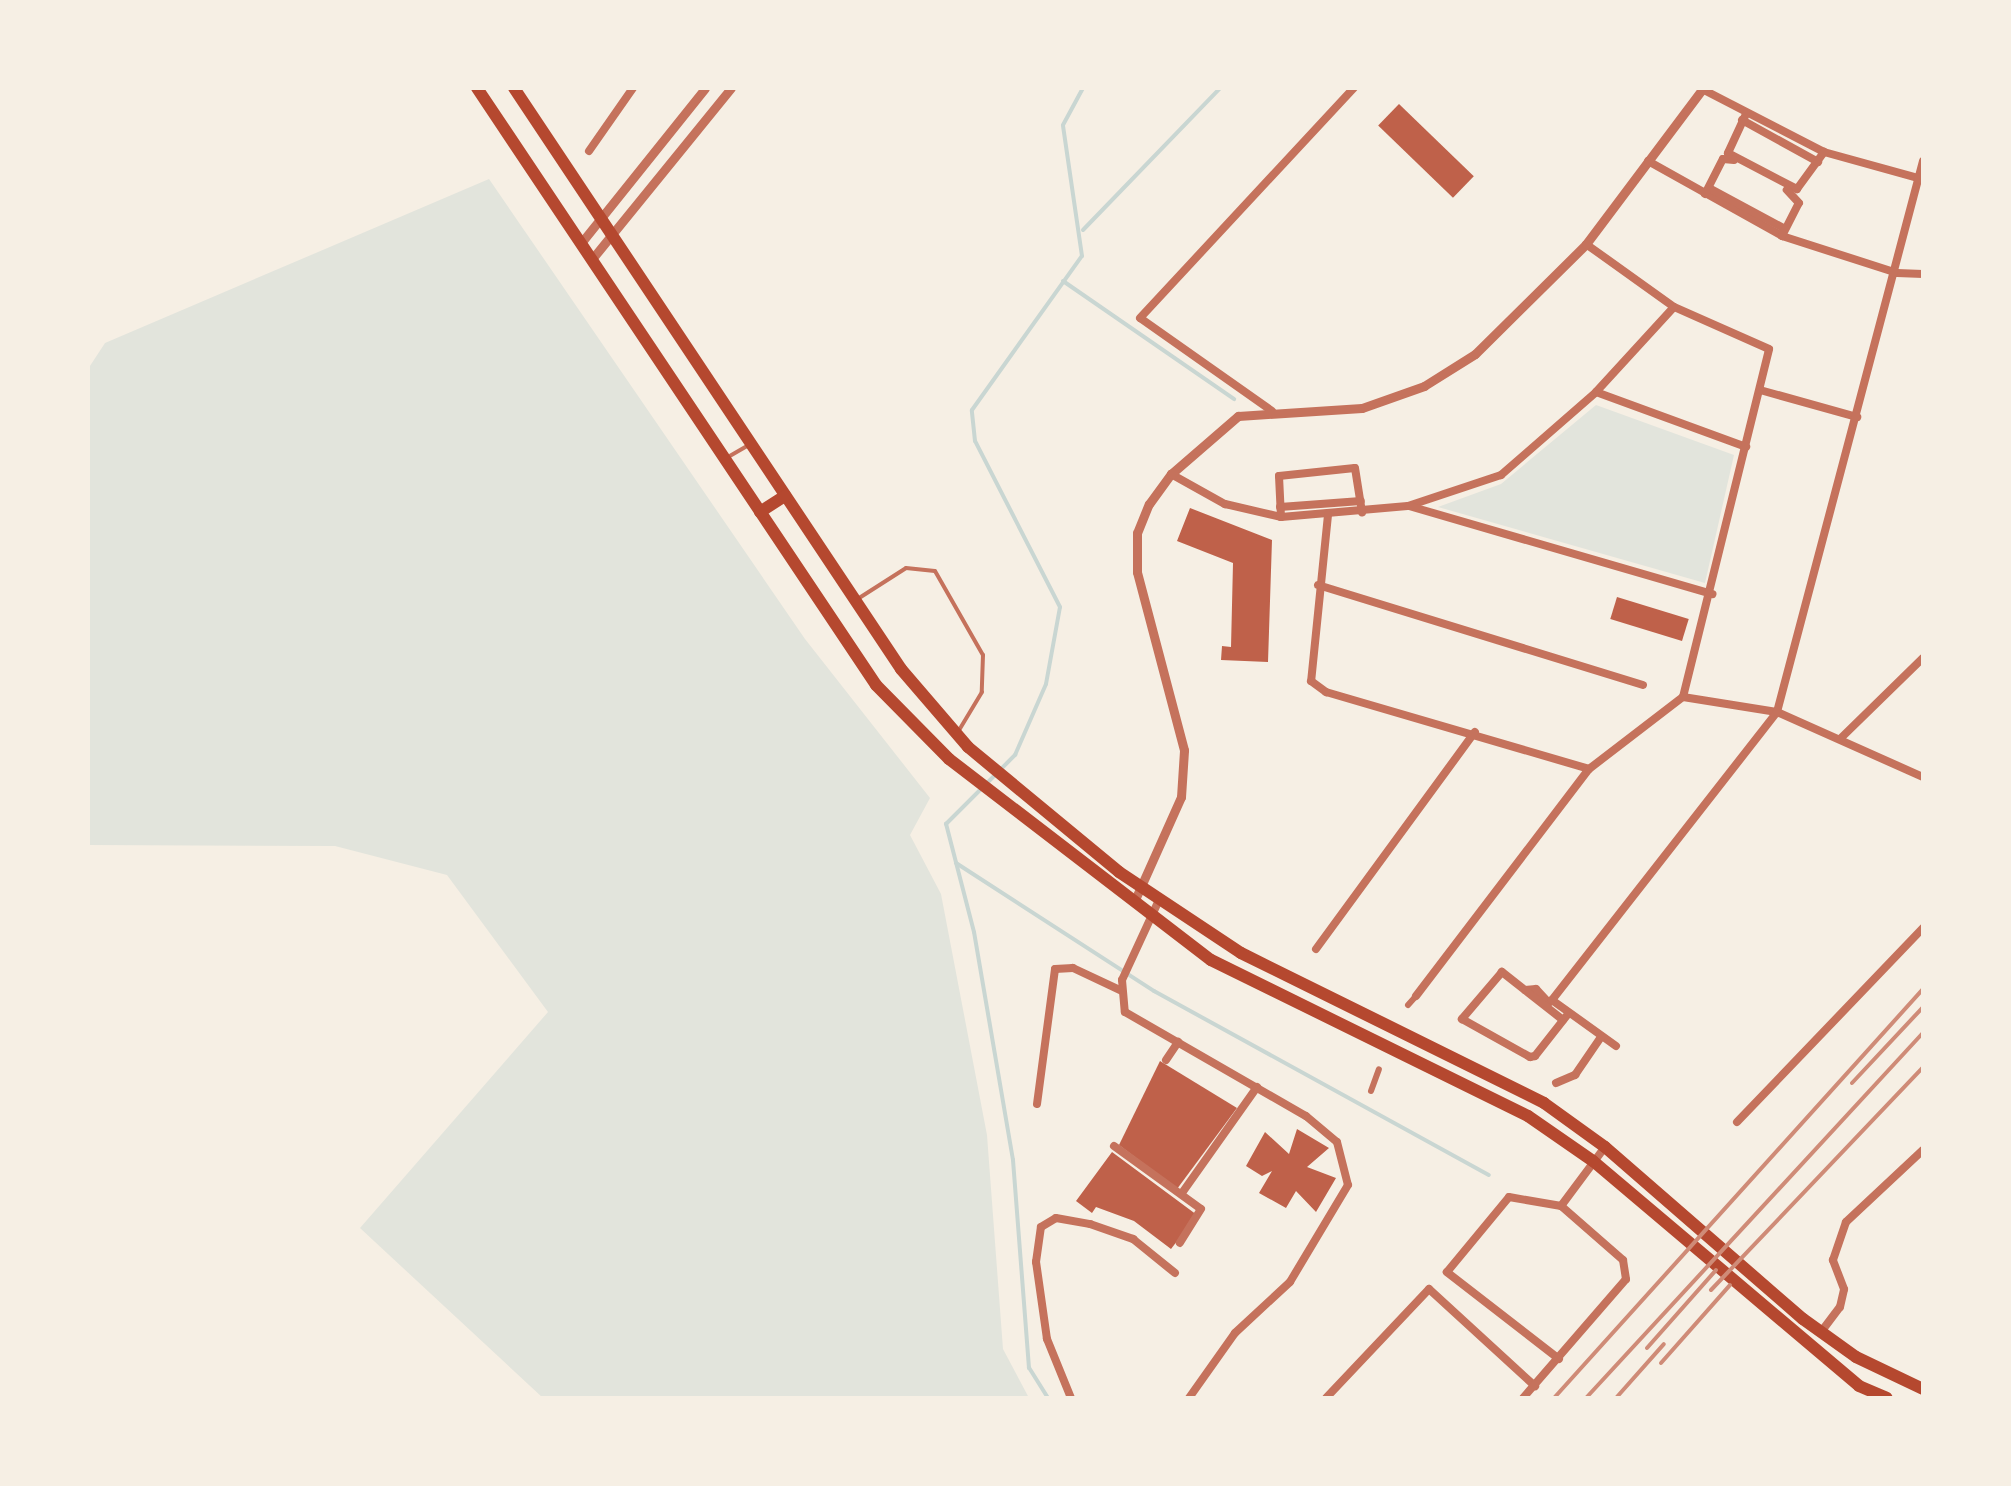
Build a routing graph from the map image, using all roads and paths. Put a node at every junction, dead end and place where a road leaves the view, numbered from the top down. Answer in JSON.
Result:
{"nodes":[{"id":1,"x":477,"y":88,"type":"edge"},
{"id":2,"x":514,"y":88,"type":"edge"},
{"id":3,"x":633,"y":88,"type":"edge"},
{"id":4,"x":705,"y":88,"type":"edge"},
{"id":5,"x":731,"y":88,"type":"edge"},
{"id":6,"x":1354,"y":88,"type":"edge"},
{"id":7,"x":1702,"y":88,"type":"edge"},
{"id":8,"x":1744,"y":117,"type":"junction"},
{"id":9,"x":589,"y":151,"type":"dead end"},
{"id":10,"x":1824,"y":152,"type":"junction"},
{"id":11,"x":1648,"y":161,"type":"junction"},
{"id":12,"x":1923,"y":161,"type":"edge"},
{"id":13,"x":1818,"y":162,"type":"junction"},
{"id":14,"x":1918,"y":178,"type":"junction"},
{"id":15,"x":1707,"y":191,"type":"junction"},
{"id":16,"x":602,"y":220,"type":"junction"},
{"id":17,"x":1784,"y":232,"type":"junction"},
{"id":18,"x":612,"y":235,"type":"junction"},
{"id":19,"x":581,"y":243,"type":"junction"},
{"id":20,"x":1586,"y":244,"type":"junction"},
{"id":21,"x":592,"y":259,"type":"junction"},
{"id":22,"x":1897,"y":273,"type":"junction"},
{"id":23,"x":1923,"y":274,"type":"edge"},
{"id":24,"x":1674,"y":307,"type":"junction"},
{"id":25,"x":1760,"y":390,"type":"junction"},
{"id":26,"x":1596,"y":392,"type":"junction"},
{"id":27,"x":1272,"y":411,"type":"junction"},
{"id":28,"x":1857,"y":417,"type":"junction"},
{"id":29,"x":751,"y":444,"type":"junction"},
{"id":30,"x":1746,"y":447,"type":"junction"},
{"id":31,"x":725,"y":458,"type":"junction"},
{"id":32,"x":1171,"y":474,"type":"junction"},
{"id":33,"x":785,"y":496,"type":"junction"},
{"id":34,"x":1361,"y":501,"type":"junction"},
{"id":35,"x":1408,"y":506,"type":"junction"},
{"id":36,"x":760,"y":512,"type":"junction"},
{"id":37,"x":1281,"y":512,"type":"junction"},
{"id":38,"x":1362,"y":512,"type":"junction"},
{"id":39,"x":1328,"y":515,"type":"junction"},
{"id":40,"x":1318,"y":585,"type":"junction"},
{"id":41,"x":1712,"y":594,"type":"junction"},
{"id":42,"x":854,"y":601,"type":"junction"},
{"id":43,"x":1923,"y":658,"type":"edge"},
{"id":44,"x":1643,"y":685,"type":"dead end"},
{"id":45,"x":1683,"y":697,"type":"junction"},
{"id":46,"x":1777,"y":712,"type":"junction"},
{"id":47,"x":1475,"y":732,"type":"junction"},
{"id":48,"x":956,"y":734,"type":"junction"},
{"id":49,"x":1840,"y":739,"type":"junction"},
{"id":50,"x":1589,"y":769,"type":"junction"},
{"id":51,"x":1923,"y":777,"type":"edge"},
{"id":52,"x":1141,"y":888,"type":"junction"},
{"id":53,"x":1159,"y":900,"type":"junction"},
{"id":54,"x":1134,"y":902,"type":"junction"},
{"id":55,"x":1152,"y":916,"type":"junction"},
{"id":56,"x":1923,"y":928,"type":"edge"},
{"id":57,"x":1316,"y":949,"type":"dead end"},
{"id":58,"x":1120,"y":990,"type":"junction"},
{"id":59,"x":1416,"y":996,"type":"joint"},
{"id":60,"x":1549,"y":1003,"type":"junction"},
{"id":61,"x":1408,"y":1005,"type":"dead end"},
{"id":62,"x":1566,"y":1017,"type":"junction"},
{"id":63,"x":1601,"y":1037,"type":"junction"},
{"id":64,"x":1178,"y":1042,"type":"junction"},
{"id":65,"x":1616,"y":1046,"type":"dead end"},
{"id":66,"x":1166,"y":1060,"type":"dead end"},
{"id":67,"x":1465,"y":1063,"type":"junction"},
{"id":68,"x":1379,"y":1069,"type":"dead end"},
{"id":69,"x":1457,"y":1079,"type":"junction"},
{"id":70,"x":1556,"y":1083,"type":"dead end"},
{"id":71,"x":1257,"y":1087,"type":"junction"},
{"id":72,"x":1371,"y":1091,"type":"dead end"},
{"id":73,"x":1037,"y":1104,"type":"dead end"},
{"id":74,"x":1737,"y":1122,"type":"dead end"},
{"id":75,"x":1114,"y":1146,"type":"dead end"},
{"id":76,"x":1605,"y":1147,"type":"junction"},
{"id":77,"x":1923,"y":1150,"type":"edge"},
{"id":78,"x":1593,"y":1161,"type":"junction"},
{"id":79,"x":1182,"y":1193,"type":"junction"},
{"id":80,"x":1561,"y":1206,"type":"junction"},
{"id":81,"x":1180,"y":1243,"type":"dead end"},
{"id":82,"x":1175,"y":1273,"type":"dead end"},
{"id":83,"x":1789,"y":1308,"type":"junction"},
{"id":84,"x":1778,"y":1321,"type":"junction"},
{"id":85,"x":1821,"y":1332,"type":"junction"},
{"id":86,"x":1559,"y":1359,"type":"junction"},
{"id":87,"x":1535,"y":1386,"type":"junction"},
{"id":88,"x":1923,"y":1389,"type":"edge"},
{"id":89,"x":1071,"y":1398,"type":"edge"},
{"id":90,"x":1189,"y":1398,"type":"edge"},
{"id":91,"x":1326,"y":1398,"type":"edge"},
{"id":92,"x":1523,"y":1398,"type":"edge"},
{"id":93,"x":1887,"y":1398,"type":"edge"}],
"edges":[{"from":1,"to":19,"type":"main road"},
{"from":2,"to":16,"type":"main road"},
{"from":3,"to":9,"type":"street"},
{"from":4,"to":16,"type":"street"},
{"from":5,"to":18,"type":"street"},
{"from":6,"to":27,"type":"street"},
{"from":7,"to":8,"type":"street"},
{"from":7,"to":11,"type":"street"},
{"from":8,"to":10,"type":"street"},
{"from":8,"to":13,"type":"street"},
{"from":8,"to":13,"type":"street"},
{"from":10,"to":13,"type":"street"},
{"from":10,"to":14,"type":"street"},
{"from":11,"to":15,"type":"street"},
{"from":11,"to":20,"type":"street"},
{"from":12,"to":14,"type":"street"},
{"from":14,"to":22,"type":"street"},
{"from":15,"to":17,"type":"street"},
{"from":15,"to":17,"type":"street"},
{"from":16,"to":18,"type":"main road"},
{"from":16,"to":19,"type":"street"},
{"from":17,"to":22,"type":"street"},
{"from":18,"to":21,"type":"street"},
{"from":18,"to":29,"type":"main road"},
{"from":19,"to":21,"type":"main road"},
{"from":20,"to":24,"type":"street"},
{"from":20,"to":27,"type":"street"},
{"from":21,"to":31,"type":"main road"},
{"from":22,"to":23,"type":"street"},
{"from":22,"to":28,"type":"street"},
{"from":24,"to":25,"type":"street"},
{"from":24,"to":26,"type":"street"},
{"from":25,"to":28,"type":"street"},
{"from":25,"to":30,"type":"street"},
{"from":26,"to":30,"type":"street"},
{"from":26,"to":35,"type":"street"},
{"from":27,"to":32,"type":"street"},
{"from":28,"to":46,"type":"street"},
{"from":29,"to":31,"type":"lane"},
{"from":29,"to":33,"type":"main road"},
{"from":30,"to":41,"type":"street"},
{"from":31,"to":36,"type":"main road"},
{"from":32,"to":37,"type":"street"},
{"from":32,"to":52,"type":"street"},
{"from":33,"to":36,"type":"main road"},
{"from":33,"to":42,"type":"main road"},
{"from":34,"to":37,"type":"street"},
{"from":34,"to":37,"type":"street"},
{"from":34,"to":38,"type":"street"},
{"from":35,"to":38,"type":"street"},
{"from":35,"to":41,"type":"street"},
{"from":36,"to":54,"type":"main road"},
{"from":37,"to":39,"type":"street"},
{"from":38,"to":39,"type":"street"},
{"from":39,"to":40,"type":"street"},
{"from":40,"to":44,"type":"street"},
{"from":40,"to":47,"type":"street"},
{"from":41,"to":45,"type":"street"},
{"from":42,"to":48,"type":"main road"},
{"from":42,"to":48,"type":"lane"},
{"from":43,"to":49,"type":"street"},
{"from":45,"to":46,"type":"street"},
{"from":45,"to":50,"type":"street"},
{"from":46,"to":49,"type":"street"},
{"from":46,"to":60,"type":"street"},
{"from":47,"to":50,"type":"street"},
{"from":47,"to":57,"type":"street"},
{"from":48,"to":52,"type":"main road"},
{"from":49,"to":51,"type":"street"},
{"from":50,"to":59,"type":"street"},
{"from":52,"to":53,"type":"main road"},
{"from":52,"to":54,"type":"street"},
{"from":53,"to":55,"type":"street"},
{"from":53,"to":67,"type":"main road"},
{"from":54,"to":55,"type":"main road"},
{"from":55,"to":58,"type":"street"},
{"from":55,"to":69,"type":"main road"},
{"from":56,"to":74,"type":"street"},
{"from":58,"to":64,"type":"street"},
{"from":58,"to":73,"type":"street"},
{"from":59,"to":61,"type":"street"},
{"from":60,"to":62,"type":"street"},
{"from":60,"to":62,"type":"street"},
{"from":62,"to":63,"type":"street"},
{"from":63,"to":65,"type":"street"},
{"from":63,"to":70,"type":"street"},
{"from":64,"to":66,"type":"street"},
{"from":64,"to":71,"type":"street"},
{"from":67,"to":69,"type":"main road"},
{"from":67,"to":76,"type":"main road"},
{"from":68,"to":72,"type":"street"},
{"from":69,"to":78,"type":"main road"},
{"from":71,"to":79,"type":"street"},
{"from":71,"to":90,"type":"street"},
{"from":75,"to":79,"type":"street"},
{"from":76,"to":78,"type":"street"},
{"from":76,"to":83,"type":"main road"},
{"from":77,"to":85,"type":"street"},
{"from":78,"to":80,"type":"street"},
{"from":78,"to":84,"type":"main road"},
{"from":79,"to":81,"type":"street"},
{"from":80,"to":86,"type":"street"},
{"from":80,"to":86,"type":"street"},
{"from":82,"to":89,"type":"street"},
{"from":83,"to":84,"type":"main road"},
{"from":83,"to":85,"type":"main road"},
{"from":84,"to":93,"type":"main road"},
{"from":85,"to":88,"type":"main road"},
{"from":86,"to":87,"type":"street"},
{"from":87,"to":91,"type":"street"},
{"from":87,"to":92,"type":"street"}]}
